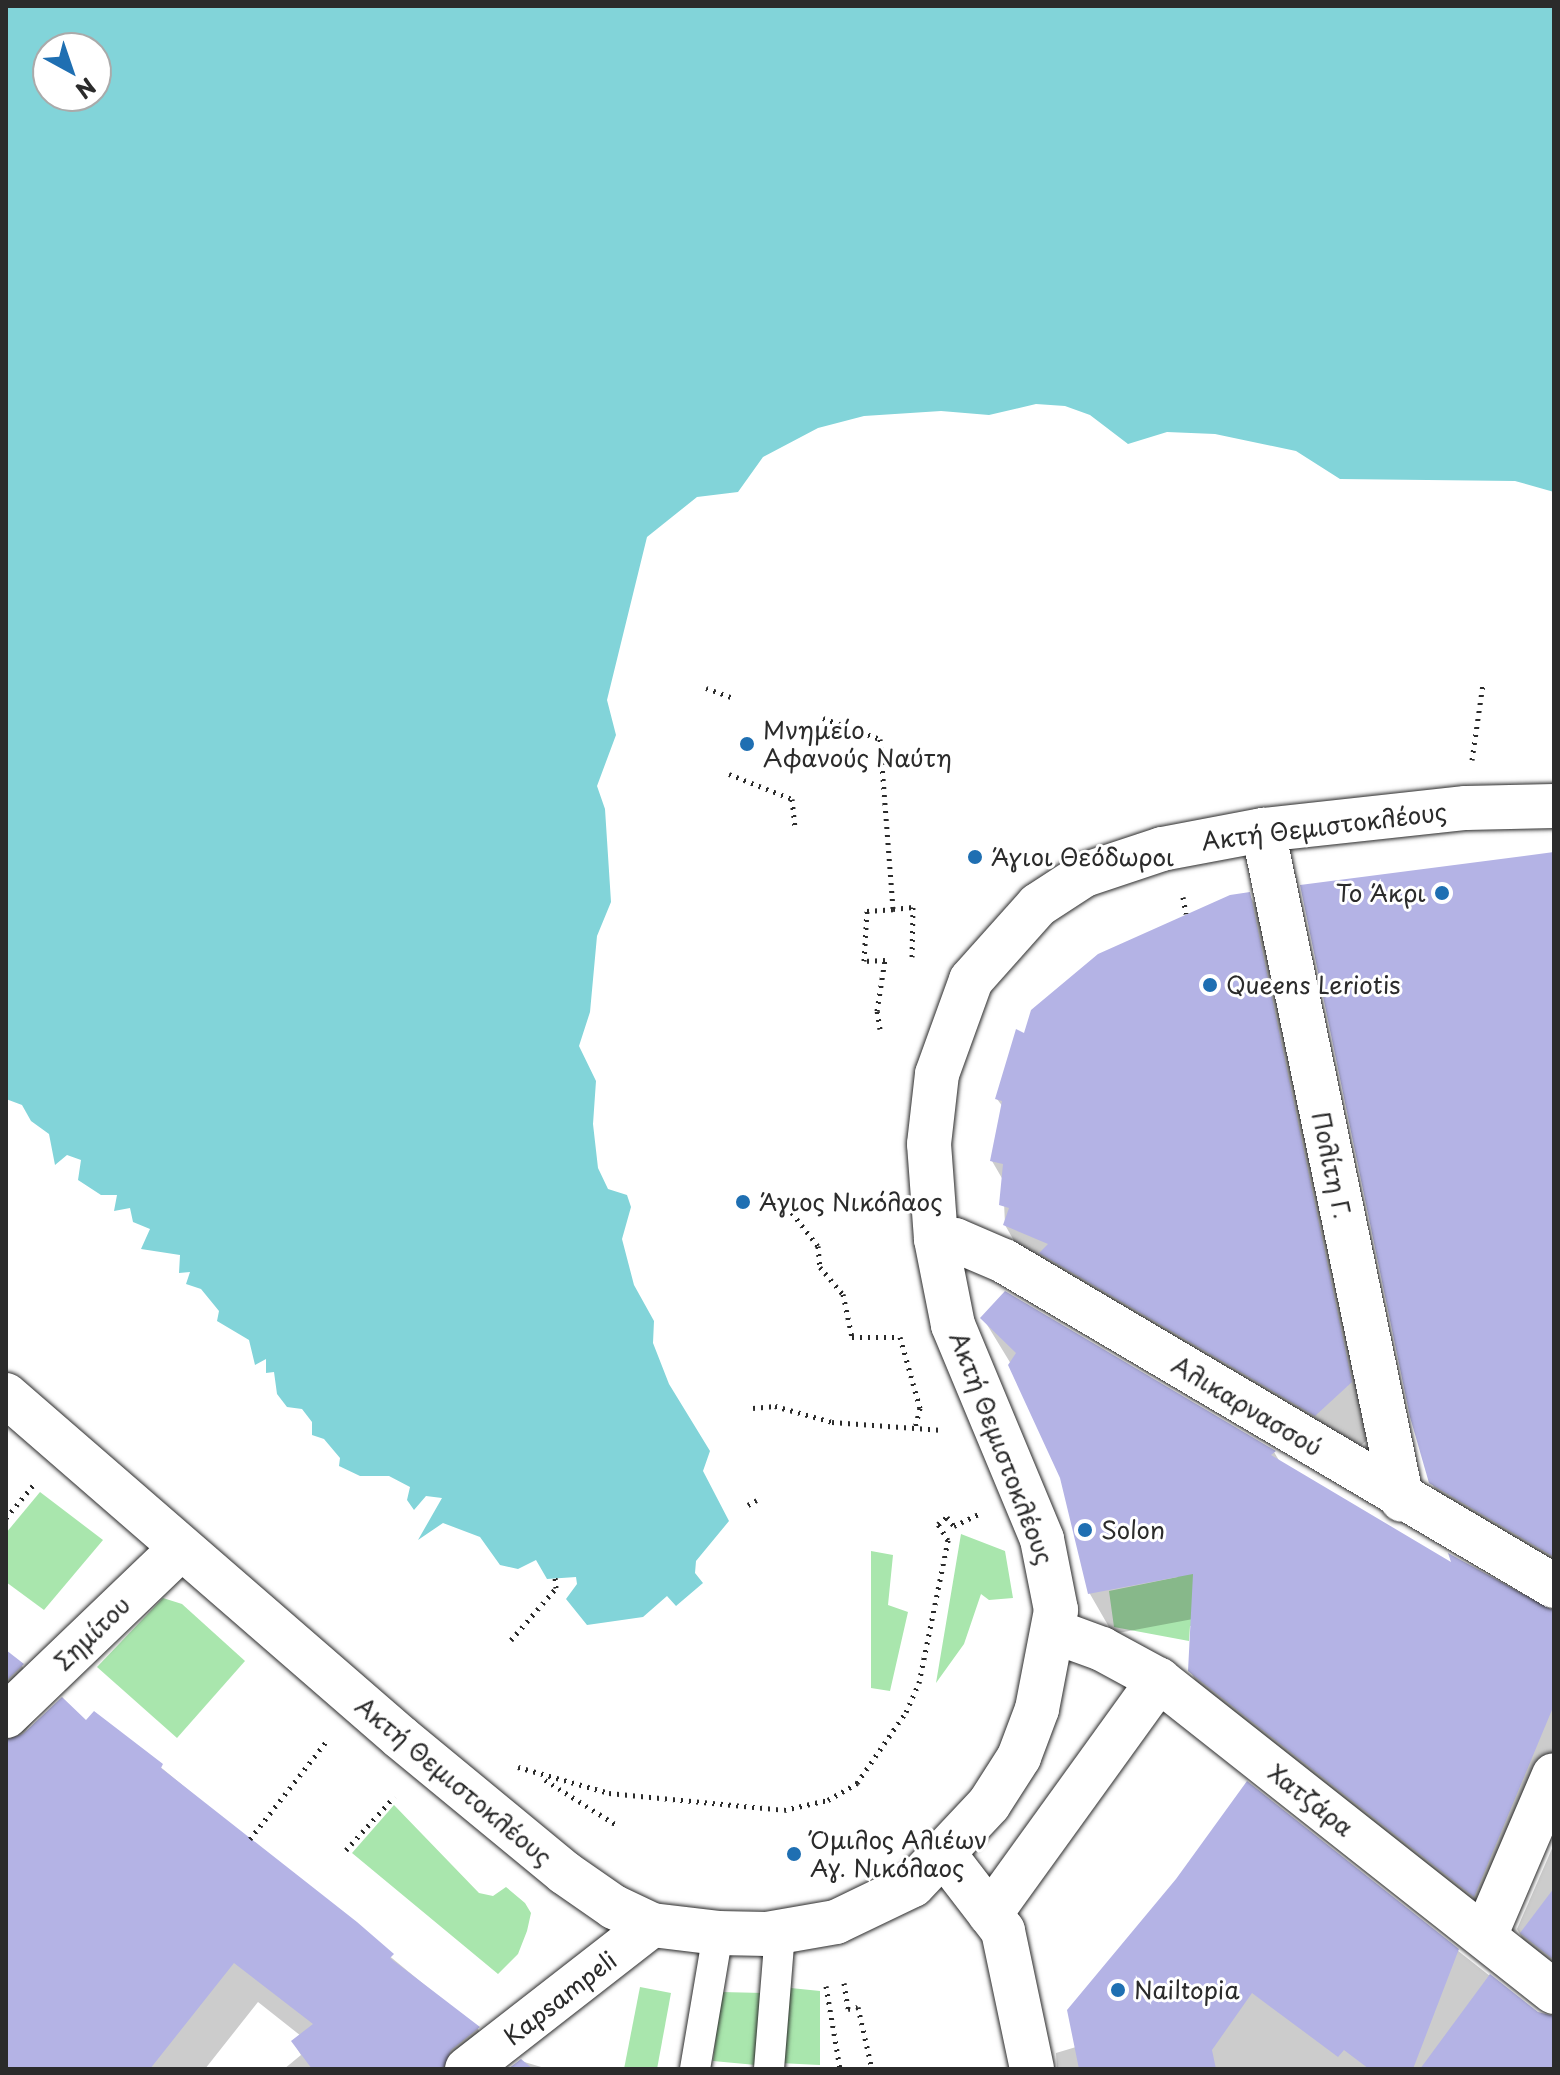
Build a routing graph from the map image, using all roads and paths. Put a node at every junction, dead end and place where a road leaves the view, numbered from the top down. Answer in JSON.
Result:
{"nodes":[{"id":1,"x":1483,"y":684,"type":"dead end"},
{"id":2,"x":706,"y":688,"type":"dead end"},
{"id":3,"x":731,"y":697,"type":"dead end"},
{"id":4,"x":823,"y":718,"type":"dead end"},
{"id":5,"x":729,"y":774,"type":"dead end"},
{"id":6,"x":1554,"y":806,"type":"edge"},
{"id":7,"x":1466,"y":808,"type":"junction"},
{"id":8,"x":795,"y":828,"type":"dead end"},
{"id":9,"x":1263,"y":830,"type":"junction"},
{"id":10,"x":1182,"y":898,"type":"dead end"},
{"id":11,"x":893,"y":909,"type":"junction"},
{"id":12,"x":1186,"y":914,"type":"dead end"},
{"id":13,"x":912,"y":957,"type":"dead end"},
{"id":14,"x":880,"y":1029,"type":"dead end"},
{"id":15,"x":782,"y":1200,"type":"dead end"},
{"id":16,"x":936,"y":1239,"type":"junction"},
{"id":17,"x":6,"y":1395,"type":"edge"},
{"id":18,"x":753,"y":1408,"type":"dead end"},
{"id":19,"x":915,"y":1428,"type":"junction"},
{"id":20,"x":955,"y":1431,"type":"dead end"},
{"id":21,"x":31,"y":1488,"type":"dead end"},
{"id":22,"x":757,"y":1500,"type":"dead end"},
{"id":23,"x":1402,"y":1500,"type":"junction"},
{"id":24,"x":748,"y":1505,"type":"dead end"},
{"id":25,"x":986,"y":1510,"type":"dead end"},
{"id":26,"x":6,"y":1518,"type":"edge"},
{"id":27,"x":179,"y":1550,"type":"junction"},
{"id":28,"x":555,"y":1577,"type":"dead end"},
{"id":29,"x":1554,"y":1586,"type":"edge"},
{"id":30,"x":1053,"y":1631,"type":"junction"},
{"id":31,"x":511,"y":1640,"type":"dead end"},
{"id":32,"x":1159,"y":1680,"type":"junction"},
{"id":33,"x":6,"y":1716,"type":"edge"},
{"id":34,"x":326,"y":1741,"type":"dead end"},
{"id":35,"x":513,"y":1764,"type":"dead end"},
{"id":36,"x":538,"y":1775,"type":"junction"},
{"id":37,"x":1554,"y":1775,"type":"edge"},
{"id":38,"x":390,"y":1802,"type":"dead end"},
{"id":39,"x":586,"y":1805,"type":"junction"},
{"id":40,"x":581,"y":1812,"type":"dead end"},
{"id":41,"x":615,"y":1824,"type":"dead end"},
{"id":42,"x":250,"y":1839,"type":"dead end"},
{"id":43,"x":346,"y":1850,"type":"dead end"},
{"id":44,"x":944,"y":1854,"type":"junction"},
{"id":45,"x":990,"y":1914,"type":"junction"},
{"id":46,"x":652,"y":1925,"type":"junction"},
{"id":47,"x":780,"y":1932,"type":"junction"},
{"id":48,"x":718,"y":1933,"type":"junction"},
{"id":49,"x":1485,"y":1936,"type":"junction"},
{"id":50,"x":844,"y":1983,"type":"dead end"},
{"id":51,"x":826,"y":1986,"type":"dead end"},
{"id":52,"x":1554,"y":1992,"type":"edge"},
{"id":53,"x":467,"y":2069,"type":"edge"},
{"id":54,"x":695,"y":2069,"type":"edge"},
{"id":55,"x":769,"y":2069,"type":"edge"},
{"id":56,"x":840,"y":2069,"type":"edge"},
{"id":57,"x":872,"y":2069,"type":"edge"},
{"id":58,"x":1032,"y":2069,"type":"edge"}],
"edges":[{"from":1,"to":7,"type":"path"},
{"from":2,"to":3,"type":"path"},
{"from":4,"to":11,"type":"path"},
{"from":5,"to":8,"type":"path"},
{"from":6,"to":7,"type":"street","name":"Ακτή Θεμιστοκλέους"},
{"from":7,"to":9,"type":"street","name":"Ακτή Θεμιστοκλέους"},
{"from":9,"to":16,"type":"street","name":"Ακτή Θεμιστοκλέους"},
{"from":9,"to":23,"type":"street","name":"Πολίτη Γ."},
{"from":10,"to":12,"type":"path"},
{"from":11,"to":13,"type":"path"},
{"from":11,"to":14,"type":"path"},
{"from":15,"to":19,"type":"path"},
{"from":16,"to":23,"type":"street","name":"Αλικαρνασσού"},
{"from":16,"to":30,"type":"street","name":"Ακτή Θεμιστοκλέους"},
{"from":17,"to":27,"type":"street","name":"Ακτή Θεμιστοκλέους"},
{"from":18,"to":19,"type":"path"},
{"from":19,"to":20,"type":"path"},
{"from":21,"to":26,"type":"path"},
{"from":22,"to":24,"type":"path"},
{"from":23,"to":29,"type":"street","name":"Αλικαρνασσού"},
{"from":25,"to":36,"type":"path"},
{"from":27,"to":33,"type":"street","name":"Σημίτου"},
{"from":27,"to":46,"type":"street","name":"Ακτή Θεμιστοκλέους"},
{"from":28,"to":31,"type":"path"},
{"from":30,"to":32,"type":"street","name":"Χατζάρα"},
{"from":30,"to":44,"type":"street","name":"Ακτή Θεμιστοκλέους"},
{"from":32,"to":45,"type":"street"},
{"from":32,"to":49,"type":"street","name":"Χατζάρα"},
{"from":34,"to":42,"type":"path"},
{"from":35,"to":36,"type":"path"},
{"from":36,"to":39,"type":"path"},
{"from":37,"to":49,"type":"street"},
{"from":38,"to":43,"type":"path"},
{"from":39,"to":40,"type":"path"},
{"from":39,"to":41,"type":"path"},
{"from":44,"to":45,"type":"street"},
{"from":44,"to":47,"type":"street","name":"Ακτή Θεμιστοκλέους"},
{"from":45,"to":58,"type":"street"},
{"from":46,"to":48,"type":"street","name":"Ακτή Θεμιστοκλέους"},
{"from":46,"to":53,"type":"street","name":"Kapsampeli"},
{"from":47,"to":48,"type":"street","name":"Ακτή Θεμιστοκλέους"},
{"from":47,"to":55,"type":"lane"},
{"from":48,"to":54,"type":"lane"},
{"from":49,"to":52,"type":"street","name":"Χατζάρα"},
{"from":50,"to":57,"type":"path"},
{"from":51,"to":56,"type":"path"}]}
